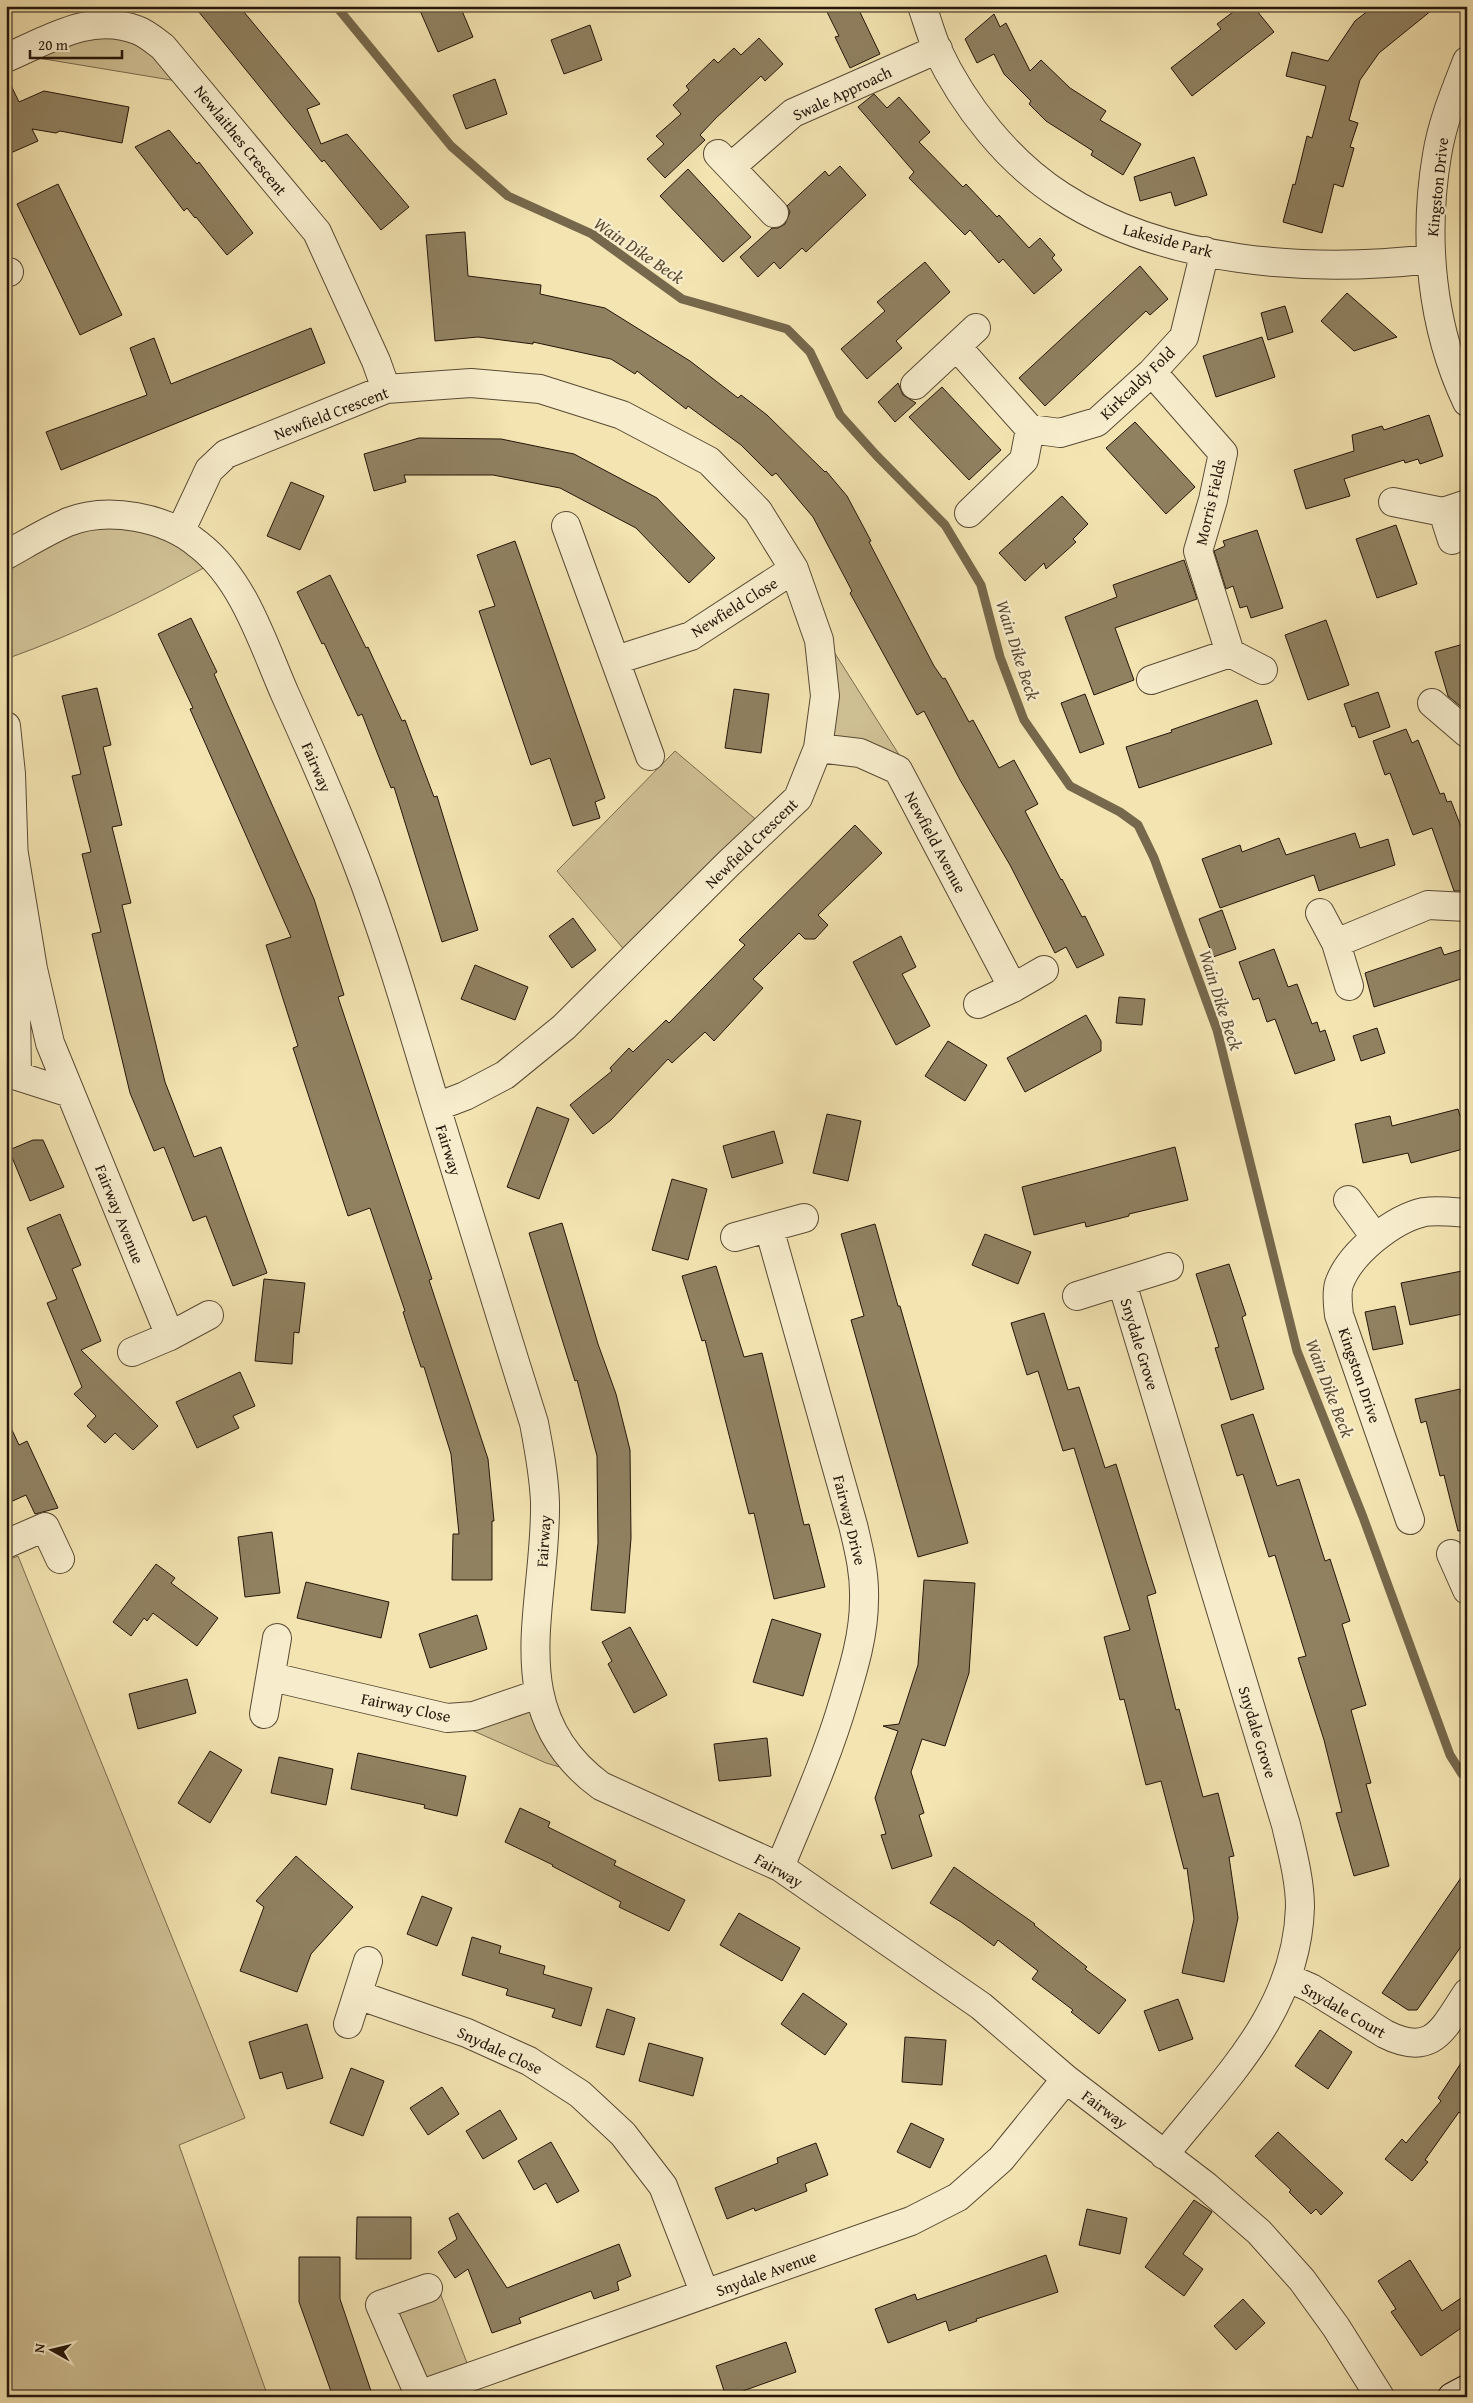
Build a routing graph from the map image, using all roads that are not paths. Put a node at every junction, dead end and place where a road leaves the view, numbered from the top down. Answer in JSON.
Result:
{"nodes":[{"id":1,"x":922,"y":6,"type":"edge"},
{"id":2,"x":938,"y":49,"type":"junction"},
{"id":3,"x":6,"y":58,"type":"edge"},
{"id":4,"x":1467,"y":61,"type":"edge"},
{"id":5,"x":774,"y":213,"type":"dead end"},
{"id":6,"x":1205,"y":251,"type":"junction"},
{"id":7,"x":1431,"y":259,"type":"junction"},
{"id":8,"x":976,"y":328,"type":"dead end"},
{"id":9,"x":957,"y":347,"type":"junction"},
{"id":10,"x":1152,"y":372,"type":"junction"},
{"id":11,"x":915,"y":385,"type":"dead end"},
{"id":12,"x":386,"y":389,"type":"junction"},
{"id":13,"x":1467,"y":402,"type":"edge"},
{"id":14,"x":1030,"y":430,"type":"junction"},
{"id":15,"x":1393,"y":502,"type":"dead end"},
{"id":16,"x":1455,"y":508,"type":"edge"},
{"id":17,"x":969,"y":514,"type":"dead end"},
{"id":18,"x":566,"y":526,"type":"dead end"},
{"id":19,"x":180,"y":532,"type":"junction"},
{"id":20,"x":1452,"y":540,"type":"dead end"},
{"id":21,"x":6,"y":555,"type":"edge"},
{"id":22,"x":794,"y":569,"type":"junction"},
{"id":23,"x":1230,"y":653,"type":"junction"},
{"id":24,"x":616,"y":660,"type":"junction"},
{"id":25,"x":1263,"y":670,"type":"dead end"},
{"id":26,"x":1151,"y":680,"type":"dead end"},
{"id":27,"x":1432,"y":703,"type":"dead end"},
{"id":28,"x":6,"y":726,"type":"edge"},
{"id":29,"x":1467,"y":734,"type":"edge"},
{"id":30,"x":818,"y":748,"type":"junction"},
{"id":31,"x":650,"y":756,"type":"dead end"},
{"id":32,"x":14,"y":848,"type":"junction"},
{"id":33,"x":1467,"y":907,"type":"edge"},
{"id":34,"x":1320,"y":912,"type":"dead end"},
{"id":35,"x":1336,"y":944,"type":"junction"},
{"id":36,"x":1044,"y":970,"type":"dead end"},
{"id":37,"x":1349,"y":986,"type":"dead end"},
{"id":38,"x":1013,"y":988,"type":"junction"},
{"id":39,"x":978,"y":1004,"type":"dead end"},
{"id":40,"x":70,"y":1093,"type":"junction"},
{"id":41,"x":436,"y":1107,"type":"junction"},
{"id":42,"x":1348,"y":1200,"type":"dead end"},
{"id":43,"x":1467,"y":1213,"type":"edge"},
{"id":44,"x":804,"y":1218,"type":"dead end"},
{"id":45,"x":769,"y":1228,"type":"junction"},
{"id":46,"x":735,"y":1237,"type":"dead end"},
{"id":47,"x":1375,"y":1237,"type":"junction"},
{"id":48,"x":1169,"y":1268,"type":"dead end"},
{"id":49,"x":1122,"y":1283,"type":"junction"},
{"id":50,"x":1077,"y":1296,"type":"dead end"},
{"id":51,"x":209,"y":1315,"type":"dead end"},
{"id":52,"x":170,"y":1336,"type":"junction"},
{"id":53,"x":132,"y":1352,"type":"dead end"},
{"id":54,"x":1410,"y":1520,"type":"dead end"},
{"id":55,"x":6,"y":1544,"type":"edge"},
{"id":56,"x":1451,"y":1554,"type":"dead end"},
{"id":57,"x":60,"y":1559,"type":"dead end"},
{"id":58,"x":1467,"y":1590,"type":"edge"},
{"id":59,"x":277,"y":1638,"type":"dead end"},
{"id":60,"x":272,"y":1677,"type":"junction"},
{"id":61,"x":538,"y":1694,"type":"junction"},
{"id":62,"x":264,"y":1714,"type":"dead end"},
{"id":63,"x":780,"y":1867,"type":"junction"},
{"id":64,"x":368,"y":1961,"type":"dead end"},
{"id":65,"x":1288,"y":1978,"type":"junction"},
{"id":66,"x":1467,"y":1993,"type":"edge"},
{"id":67,"x":358,"y":1995,"type":"junction"},
{"id":68,"x":348,"y":2024,"type":"dead end"},
{"id":69,"x":1066,"y":2079,"type":"junction"},
{"id":70,"x":1164,"y":2155,"type":"junction"},
{"id":71,"x":428,"y":2288,"type":"dead end"},
{"id":72,"x":705,"y":2294,"type":"junction"},
{"id":73,"x":1467,"y":2389,"type":"edge"},
{"id":74,"x":420,"y":2396,"type":"edge"},
{"id":75,"x":1380,"y":2397,"type":"edge"},
{"id":76,"x":1452,"y":2397,"type":"edge"}],
"edges":[{"from":1,"to":2,"type":"street","name":"Lakeside Park"},
{"from":2,"to":5,"type":"street","name":"Swale Approach"},
{"from":2,"to":6,"type":"street","name":"Lakeside Park"},
{"from":3,"to":12,"type":"street","name":"Newlaithes Crescent"},
{"from":4,"to":7,"type":"street","name":"Kingston Drive"},
{"from":6,"to":7,"type":"street","name":"Lakeside Park"},
{"from":6,"to":10,"type":"street","name":"Kirkcaldy Fold"},
{"from":7,"to":13,"type":"street","name":"Kingston Drive"},
{"from":8,"to":9,"type":"street"},
{"from":9,"to":11,"type":"street"},
{"from":9,"to":14,"type":"street"},
{"from":10,"to":14,"type":"street","name":"Kirkcaldy Fold"},
{"from":10,"to":23,"type":"street","name":"Morris Fields"},
{"from":12,"to":19,"type":"street","name":"Newfield Crescent"},
{"from":12,"to":22,"type":"street","name":"Newfield Crescent"},
{"from":14,"to":17,"type":"street"},
{"from":15,"to":16,"type":"street"},
{"from":16,"to":20,"type":"street"},
{"from":18,"to":24,"type":"street"},
{"from":19,"to":21,"type":"street","name":"Fairway"},
{"from":19,"to":41,"type":"street","name":"Fairway"},
{"from":22,"to":24,"type":"street","name":"Newfield Close"},
{"from":22,"to":30,"type":"street","name":"Newfield Crescent"},
{"from":23,"to":25,"type":"street"},
{"from":23,"to":26,"type":"street"},
{"from":24,"to":31,"type":"street"},
{"from":27,"to":29,"type":"street"},
{"from":28,"to":32,"type":"street","name":"Fairway Avenue"},
{"from":30,"to":38,"type":"street","name":"Newfield Avenue"},
{"from":30,"to":41,"type":"street","name":"Newfield Crescent"},
{"from":32,"to":40,"type":"street","name":"Fairway Avenue"},
{"from":32,"to":40,"type":"street","name":"Fairway Avenue"},
{"from":33,"to":35,"type":"street"},
{"from":34,"to":35,"type":"street"},
{"from":35,"to":37,"type":"street"},
{"from":36,"to":38,"type":"street"},
{"from":38,"to":39,"type":"street"},
{"from":40,"to":52,"type":"street","name":"Fairway Avenue"},
{"from":41,"to":61,"type":"street","name":"Fairway"},
{"from":42,"to":47,"type":"street"},
{"from":43,"to":47,"type":"street","name":"Kingston Drive"},
{"from":44,"to":45,"type":"street"},
{"from":45,"to":46,"type":"street"},
{"from":45,"to":63,"type":"street","name":"Fairway Drive"},
{"from":47,"to":54,"type":"street","name":"Kingston Drive"},
{"from":48,"to":49,"type":"street","name":"Snydale Grove"},
{"from":49,"to":50,"type":"street","name":"Snydale Grove"},
{"from":49,"to":65,"type":"street","name":"Snydale Grove"},
{"from":51,"to":52,"type":"street"},
{"from":52,"to":53,"type":"street"},
{"from":55,"to":57,"type":"street"},
{"from":56,"to":58,"type":"street"},
{"from":59,"to":60,"type":"street"},
{"from":60,"to":61,"type":"street","name":"Fairway Close"},
{"from":60,"to":62,"type":"street"},
{"from":61,"to":63,"type":"street","name":"Fairway"},
{"from":63,"to":69,"type":"street","name":"Fairway"},
{"from":64,"to":67,"type":"street"},
{"from":65,"to":66,"type":"street","name":"Snydale Court"},
{"from":65,"to":70,"type":"street","name":"Snydale Grove"},
{"from":67,"to":68,"type":"street"},
{"from":67,"to":72,"type":"street","name":"Snydale Close"},
{"from":69,"to":70,"type":"street","name":"Fairway"},
{"from":69,"to":72,"type":"street","name":"Snydale Avenue"},
{"from":70,"to":75,"type":"street","name":"Fairway"},
{"from":71,"to":74,"type":"street","name":"Snydale Avenue"},
{"from":72,"to":74,"type":"street","name":"Snydale Avenue"},
{"from":73,"to":76,"type":"street"}]}
